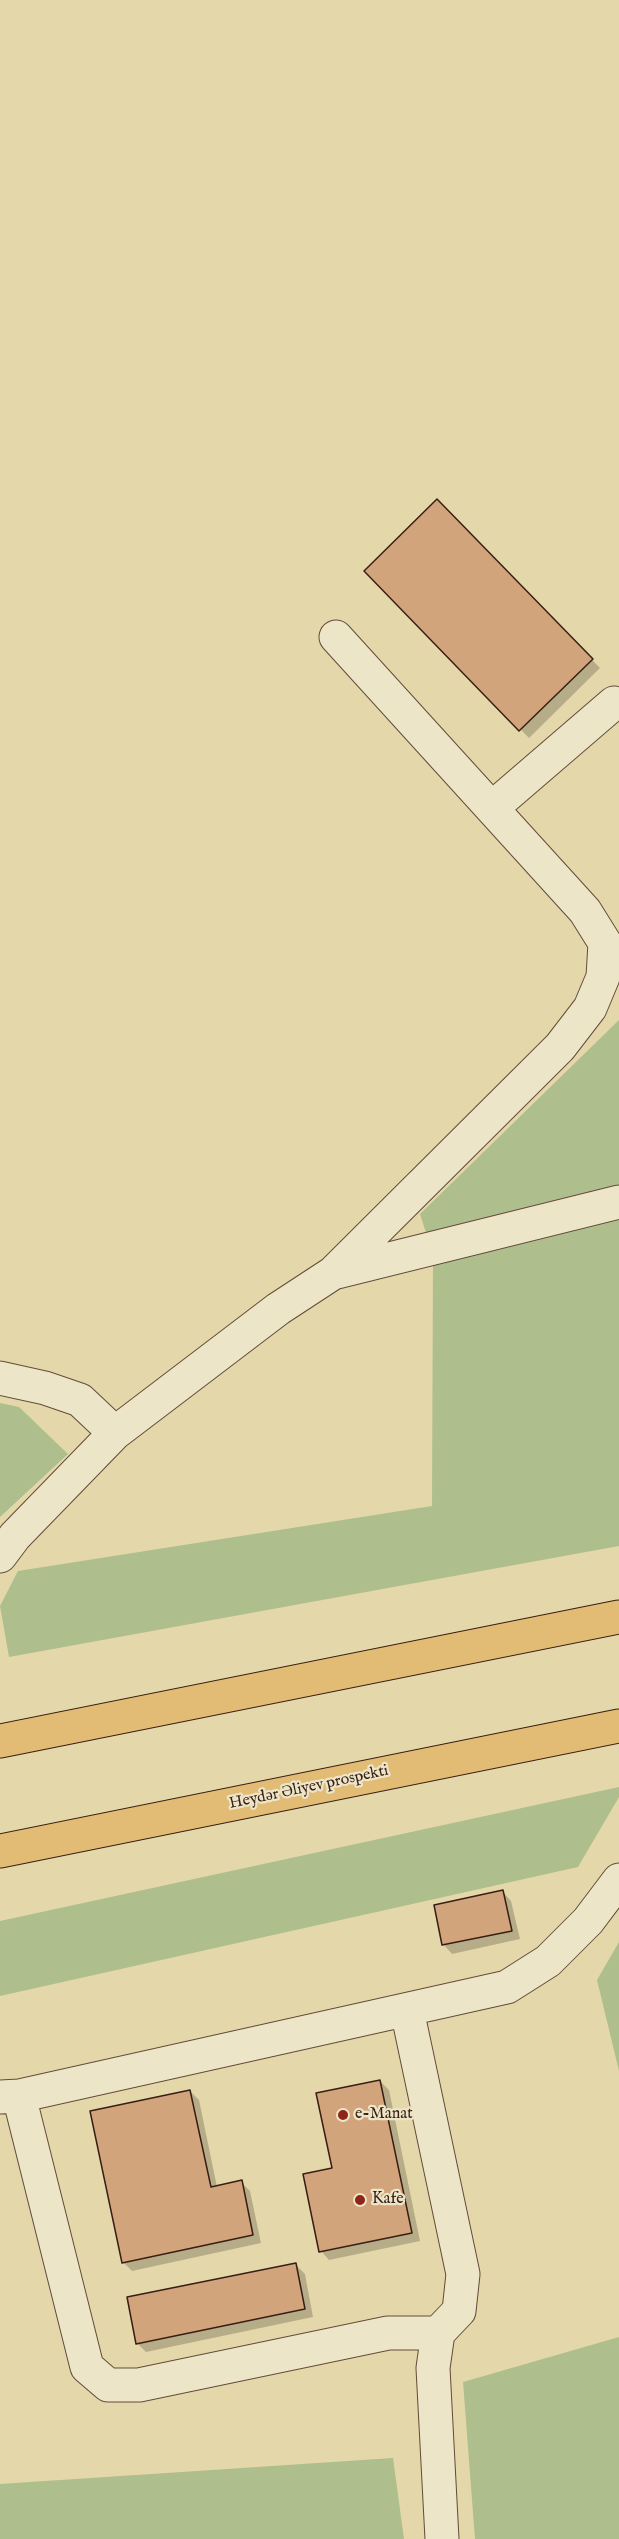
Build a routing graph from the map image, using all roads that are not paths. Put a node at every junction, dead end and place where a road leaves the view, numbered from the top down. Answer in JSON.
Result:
{"nodes":[{"id":1,"x":336,"y":637,"type":"dead end"},
{"id":2,"x":614,"y":702,"type":"dead end"},
{"id":3,"x":492,"y":808,"type":"junction"},
{"id":4,"x":611,"y":972,"type":"edge"},
{"id":5,"x":619,"y":1202,"type":"edge"},
{"id":6,"x":333,"y":1273,"type":"junction"},
{"id":7,"x":0,"y":1378,"type":"edge"},
{"id":8,"x":115,"y":1433,"type":"junction"},
{"id":9,"x":0,"y":1556,"type":"edge"},
{"id":10,"x":619,"y":1617,"type":"edge"},
{"id":11,"x":619,"y":1726,"type":"edge"},
{"id":12,"x":0,"y":1741,"type":"edge"},
{"id":13,"x":0,"y":1851,"type":"edge"},
{"id":14,"x":619,"y":1880,"type":"edge"},
{"id":15,"x":407,"y":2010,"type":"junction"},
{"id":16,"x":9,"y":2096,"type":"edge"},
{"id":17,"x":438,"y":2333,"type":"junction"},
{"id":18,"x":442,"y":2539,"type":"edge"}],
"edges":[{"from":1,"to":3,"type":"street"},
{"from":2,"to":3,"type":"street"},
{"from":3,"to":4,"type":"street"},
{"from":4,"to":6,"type":"street"},
{"from":5,"to":6,"type":"street"},
{"from":6,"to":8,"type":"street"},
{"from":7,"to":8,"type":"street"},
{"from":8,"to":9,"type":"street"},
{"from":10,"to":12,"type":"highway"},
{"from":11,"to":13,"type":"highway","name":"Heydər Əliyev prospekti"},
{"from":14,"to":15,"type":"street"},
{"from":15,"to":16,"type":"street"},
{"from":15,"to":17,"type":"street"},
{"from":16,"to":17,"type":"street"},
{"from":17,"to":18,"type":"street"}]}
